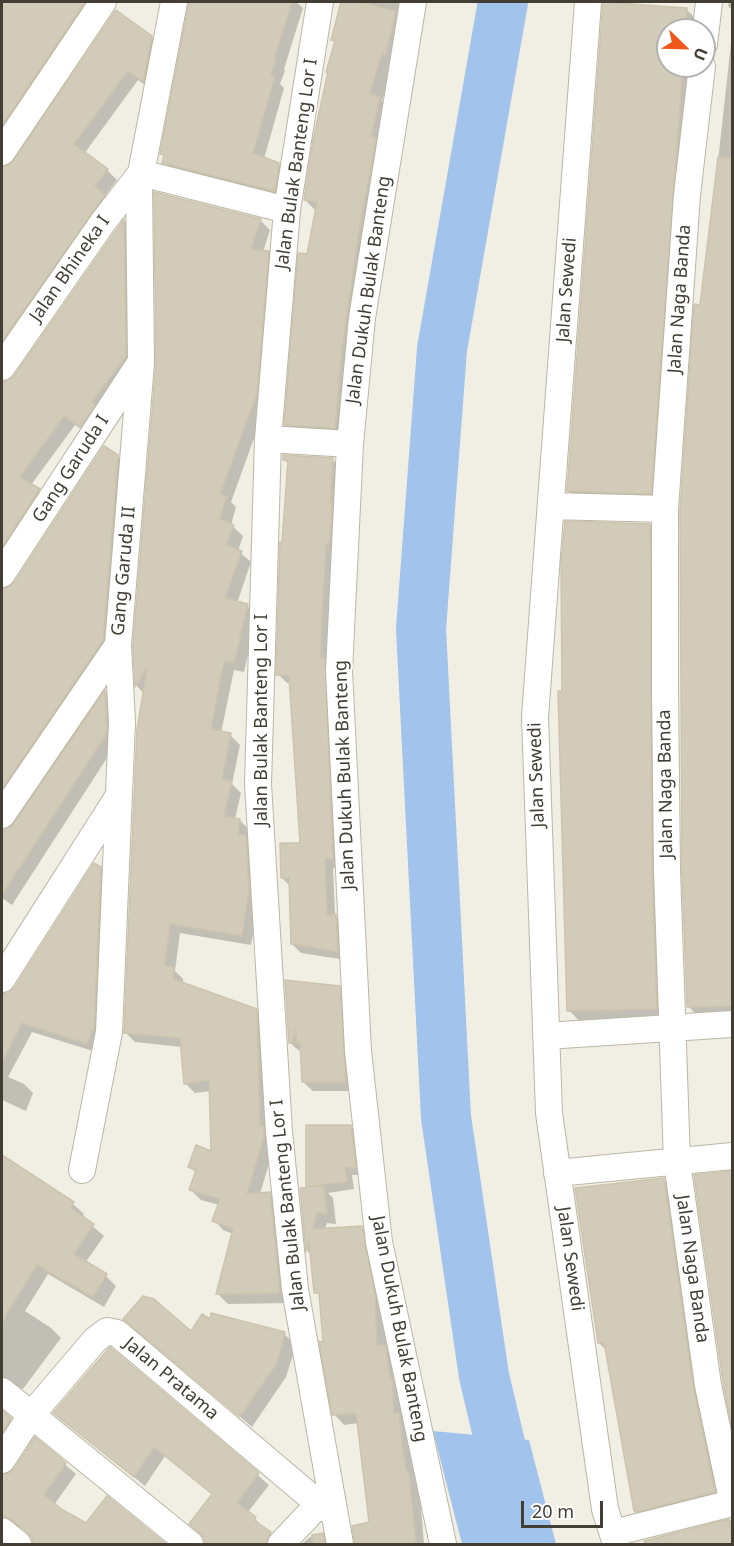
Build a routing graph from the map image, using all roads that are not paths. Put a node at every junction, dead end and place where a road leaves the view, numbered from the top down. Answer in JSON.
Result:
{"nodes":[{"id":1,"x":103,"y":2,"type":"edge"},
{"id":2,"x":174,"y":2,"type":"edge"},
{"id":3,"x":320,"y":2,"type":"edge"},
{"id":4,"x":413,"y":2,"type":"edge"},
{"id":5,"x":588,"y":2,"type":"edge"},
{"id":6,"x":709,"y":2,"type":"edge"},
{"id":7,"x":707,"y":18,"type":"edge"},
{"id":8,"x":701,"y":78,"type":"edge"},
{"id":9,"x":2,"y":152,"type":"edge"},
{"id":10,"x":141,"y":173,"type":"junction"},
{"id":11,"x":287,"y":210,"type":"junction"},
{"id":12,"x":141,"y":363,"type":"junction"},
{"id":13,"x":2,"y":367,"type":"edge"},
{"id":14,"x":268,"y":439,"type":"junction"},
{"id":15,"x":350,"y":444,"type":"junction"},
{"id":16,"x":551,"y":506,"type":"junction"},
{"id":17,"x":665,"y":509,"type":"junction"},
{"id":18,"x":2,"y":574,"type":"edge"},
{"id":19,"x":118,"y":645,"type":"junction"},
{"id":20,"x":118,"y":797,"type":"junction"},
{"id":21,"x":2,"y":815,"type":"edge"},
{"id":22,"x":2,"y":979,"type":"edge"},
{"id":23,"x":732,"y":1024,"type":"edge"},
{"id":24,"x":671,"y":1027,"type":"junction"},
{"id":25,"x":546,"y":1036,"type":"junction"},
{"id":26,"x":732,"y":1156,"type":"edge"},
{"id":27,"x":676,"y":1162,"type":"junction"},
{"id":28,"x":82,"y":1170,"type":"dead end"},
{"id":29,"x":557,"y":1173,"type":"junction"},
{"id":30,"x":2,"y":1391,"type":"edge"},
{"id":31,"x":32,"y":1414,"type":"junction"},
{"id":32,"x":2,"y":1460,"type":"edge"},
{"id":33,"x":732,"y":1501,"type":"edge"},
{"id":34,"x":326,"y":1509,"type":"junction"},
{"id":35,"x":2,"y":1531,"type":"edge"},
{"id":36,"x":614,"y":1539,"type":"edge"},
{"id":37,"x":18,"y":1545,"type":"edge"},
{"id":38,"x":190,"y":1545,"type":"edge"},
{"id":39,"x":281,"y":1545,"type":"edge"},
{"id":40,"x":340,"y":1545,"type":"edge"},
{"id":41,"x":443,"y":1545,"type":"edge"}],
"edges":[{"from":1,"to":9,"type":"street"},
{"from":2,"to":10,"type":"street","name":"Jalan Bhineka I"},
{"from":3,"to":11,"type":"street","name":"Jalan Bulak Banteng Lor I"},
{"from":4,"to":15,"type":"street","name":"Jalan Dukuh Bulak Banteng"},
{"from":5,"to":16,"type":"street","name":"Jalan Sewedi"},
{"from":6,"to":7,"type":"street"},
{"from":8,"to":17,"type":"street","name":"Jalan Naga Banda"},
{"from":10,"to":11,"type":"street"},
{"from":10,"to":12,"type":"street","name":"Jalan Bhineka I"},
{"from":10,"to":13,"type":"street","name":"Jalan Bhineka I"},
{"from":11,"to":14,"type":"street","name":"Jalan Bulak Banteng Lor I"},
{"from":12,"to":18,"type":"street","name":"Gang Garuda I"},
{"from":12,"to":19,"type":"street","name":"Gang Garuda II"},
{"from":14,"to":15,"type":"street"},
{"from":14,"to":34,"type":"street","name":"Jalan Bulak Banteng Lor I"},
{"from":15,"to":41,"type":"street","name":"Jalan Dukuh Bulak Banteng"},
{"from":16,"to":17,"type":"street"},
{"from":16,"to":25,"type":"street","name":"Jalan Sewedi"},
{"from":17,"to":24,"type":"street","name":"Jalan Naga Banda"},
{"from":19,"to":20,"type":"street"},
{"from":19,"to":21,"type":"street","name":"Gang Garuda II"},
{"from":20,"to":22,"type":"street"},
{"from":20,"to":28,"type":"street"},
{"from":23,"to":24,"type":"street"},
{"from":24,"to":25,"type":"street"},
{"from":24,"to":27,"type":"street","name":"Jalan Naga Banda"},
{"from":25,"to":29,"type":"street","name":"Jalan Sewedi"},
{"from":26,"to":27,"type":"street"},
{"from":27,"to":29,"type":"street"},
{"from":27,"to":33,"type":"street","name":"Jalan Naga Banda"},
{"from":29,"to":36,"type":"street","name":"Jalan Sewedi"},
{"from":30,"to":31,"type":"street"},
{"from":31,"to":32,"type":"street","name":"Jalan Pratama"},
{"from":31,"to":34,"type":"street","name":"Jalan Pratama"},
{"from":31,"to":38,"type":"street"},
{"from":33,"to":36,"type":"street"},
{"from":34,"to":39,"type":"street"},
{"from":34,"to":40,"type":"street","name":"Jalan Bulak Banteng Lor I"},
{"from":35,"to":37,"type":"street"}]}
